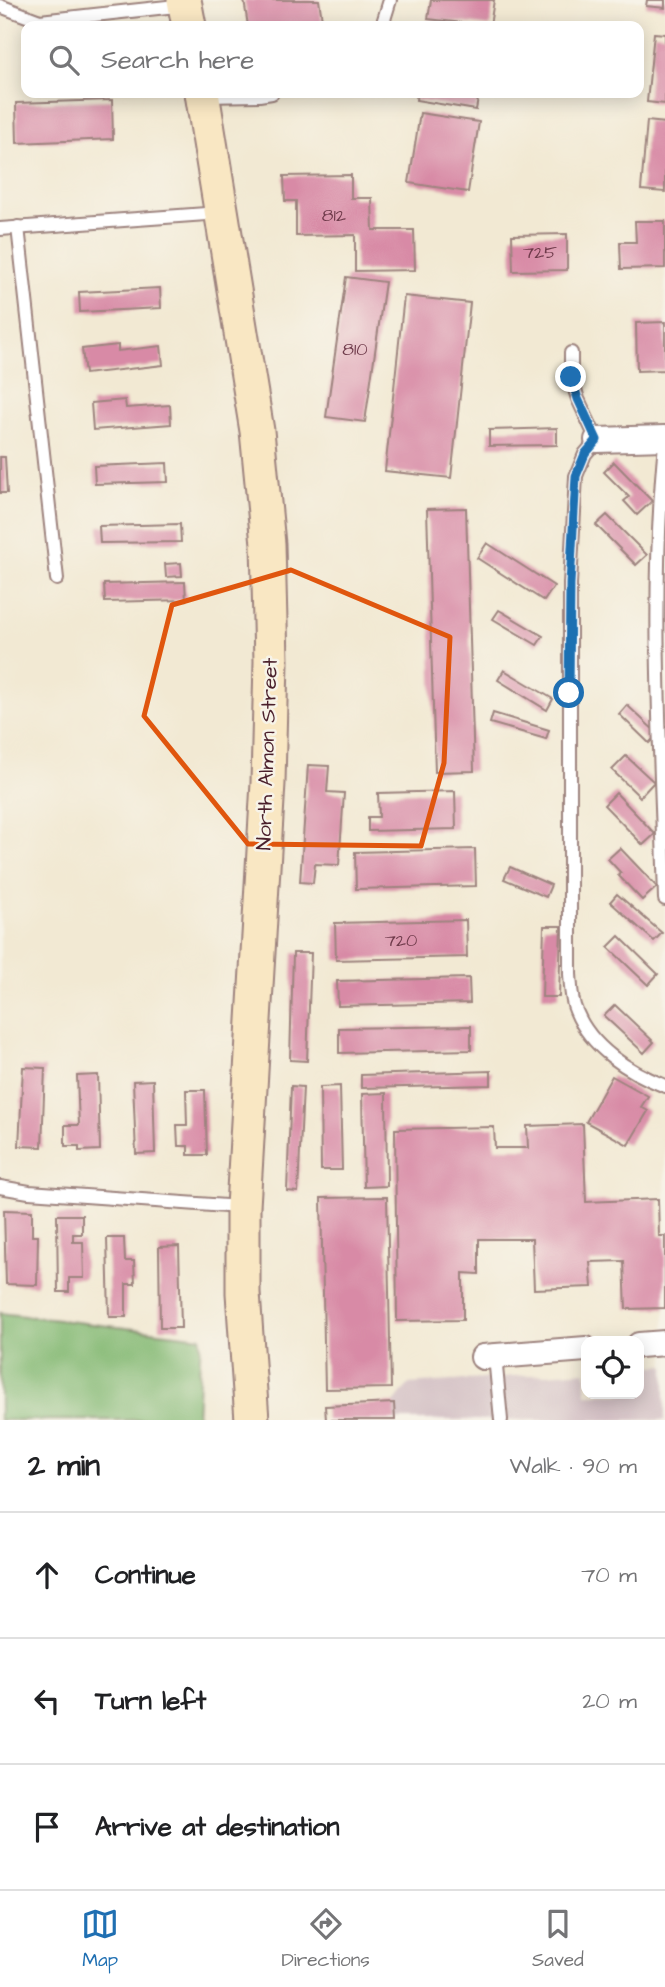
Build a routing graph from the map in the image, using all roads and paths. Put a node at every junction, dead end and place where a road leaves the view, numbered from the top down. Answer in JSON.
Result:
{"nodes":[{"id":1,"x":390,"y":0,"type":"edge"},
{"id":2,"x":0,"y":6,"type":"edge"},
{"id":3,"x":186,"y":10,"type":"edge"},
{"id":4,"x":384,"y":21,"type":"edge"},
{"id":5,"x":203,"y":98,"type":"edge"},
{"id":6,"x":220,"y":214,"type":"junction"},
{"id":7,"x":18,"y":227,"type":"junction"},
{"id":8,"x":0,"y":229,"type":"edge"},
{"id":9,"x":571,"y":353,"type":"dead end"},
{"id":10,"x":665,"y":438,"type":"edge"},
{"id":11,"x":597,"y":440,"type":"junction"},
{"id":12,"x":665,"y":444,"type":"edge"},
{"id":13,"x":57,"y":579,"type":"dead end"},
{"id":14,"x":665,"y":898,"type":"edge"},
{"id":15,"x":665,"y":1086,"type":"edge"},
{"id":16,"x":0,"y":1187,"type":"edge"},
{"id":17,"x":243,"y":1207,"type":"junction"},
{"id":18,"x":665,"y":1343,"type":"edge"},
{"id":19,"x":644,"y":1345,"type":"edge"},
{"id":20,"x":581,"y":1349,"type":"edge"},
{"id":21,"x":489,"y":1357,"type":"joint"},
{"id":22,"x":252,"y":1420,"type":"edge"},
{"id":23,"x":500,"y":1420,"type":"edge"}],
"edges":[{"from":1,"to":4,"type":"lane"},
{"from":2,"to":3,"type":"lane"},
{"from":5,"to":6,"type":"street","name":"North Almon Street"},
{"from":6,"to":7,"type":"lane"},
{"from":6,"to":17,"type":"street","name":"North Almon Street"},
{"from":7,"to":8,"type":"lane"},
{"from":7,"to":13,"type":"lane"},
{"from":9,"to":11,"type":"lane"},
{"from":10,"to":11,"type":"street"},
{"from":11,"to":15,"type":"lane"},
{"from":12,"to":14,"type":"lane"},
{"from":16,"to":17,"type":"lane"},
{"from":17,"to":22,"type":"street","name":"North Almon Street"},
{"from":18,"to":19,"type":"street"},
{"from":20,"to":21,"type":"street"},
{"from":21,"to":23,"type":"lane"}]}
